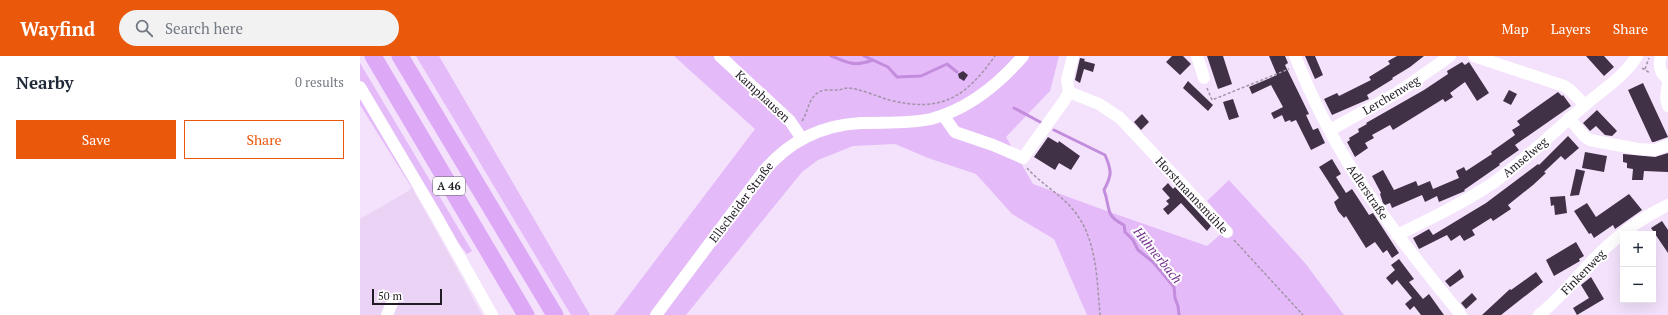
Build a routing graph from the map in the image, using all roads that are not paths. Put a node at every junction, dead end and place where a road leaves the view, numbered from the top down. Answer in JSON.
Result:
{"nodes":[{"id":1,"x":373,"y":56,"type":"edge"},
{"id":2,"x":400,"y":56,"type":"edge"},
{"id":3,"x":720,"y":56,"type":"edge"},
{"id":4,"x":1023,"y":56,"type":"edge"},
{"id":5,"x":1073,"y":56,"type":"edge"},
{"id":6,"x":1197,"y":56,"type":"edge"},
{"id":7,"x":1474,"y":56,"type":"edge"},
{"id":8,"x":1656,"y":57,"type":"edge"},
{"id":9,"x":1444,"y":58,"type":"edge"},
{"id":10,"x":1635,"y":59,"type":"edge"},
{"id":11,"x":1297,"y":60,"type":"edge"},
{"id":12,"x":1204,"y":78,"type":"road end"},
{"id":13,"x":1668,"y":79,"type":"edge"},
{"id":14,"x":1668,"y":83,"type":"edge"},
{"id":15,"x":360,"y":87,"type":"edge"},
{"id":16,"x":1069,"y":92,"type":"junction"},
{"id":17,"x":1585,"y":105,"type":"junction"},
{"id":18,"x":1668,"y":106,"type":"edge"},
{"id":19,"x":943,"y":115,"type":"junction"},
{"id":20,"x":1569,"y":118,"type":"junction"},
{"id":21,"x":1330,"y":130,"type":"junction"},
{"id":22,"x":802,"y":139,"type":"junction"},
{"id":23,"x":1668,"y":145,"type":"edge"},
{"id":24,"x":1668,"y":206,"type":"edge"},
{"id":25,"x":1227,"y":232,"type":"road end"},
{"id":26,"x":1397,"y":235,"type":"junction"},
{"id":27,"x":392,"y":303,"type":"dead end"},
{"id":28,"x":387,"y":315,"type":"edge"},
{"id":29,"x":492,"y":315,"type":"edge"},
{"id":30,"x":526,"y":315,"type":"edge"},
{"id":31,"x":555,"y":315,"type":"edge"},
{"id":32,"x":656,"y":315,"type":"edge"},
{"id":33,"x":1461,"y":315,"type":"edge"},
{"id":34,"x":1539,"y":315,"type":"edge"}],
"edges":[{"from":1,"to":30,"type":"highway","number":"A 46"},
{"from":2,"to":31,"type":"highway","number":"A 46"},
{"from":3,"to":22,"type":"street","name":"Kamphausen"},
{"from":4,"to":19,"type":"street","name":"Ellscheider Straße"},
{"from":5,"to":16,"type":"street"},
{"from":6,"to":12,"type":"street"},
{"from":7,"to":17,"type":"street"},
{"from":8,"to":13,"type":"street"},
{"from":9,"to":21,"type":"street","name":"Lerchenweg"},
{"from":10,"to":17,"type":"street","name":"Amselweg"},
{"from":11,"to":21,"type":"street","name":"Adlerstraße"},
{"from":14,"to":18,"type":"street"},
{"from":15,"to":29,"type":"street"},
{"from":16,"to":19,"type":"street"},
{"from":16,"to":25,"type":"street","name":"Horstmannsmühle"},
{"from":17,"to":20,"type":"street","name":"Amselweg"},
{"from":19,"to":22,"type":"street","name":"Ellscheider Straße"},
{"from":20,"to":23,"type":"street"},
{"from":20,"to":26,"type":"street","name":"Amselweg"},
{"from":21,"to":26,"type":"street","name":"Adlerstraße"},
{"from":22,"to":32,"type":"street","name":"Ellscheider Straße"},
{"from":24,"to":34,"type":"street","name":"Finkenweg"},
{"from":26,"to":33,"type":"street","name":"Adlerstraße"},
{"from":27,"to":28,"type":"street"}]}
